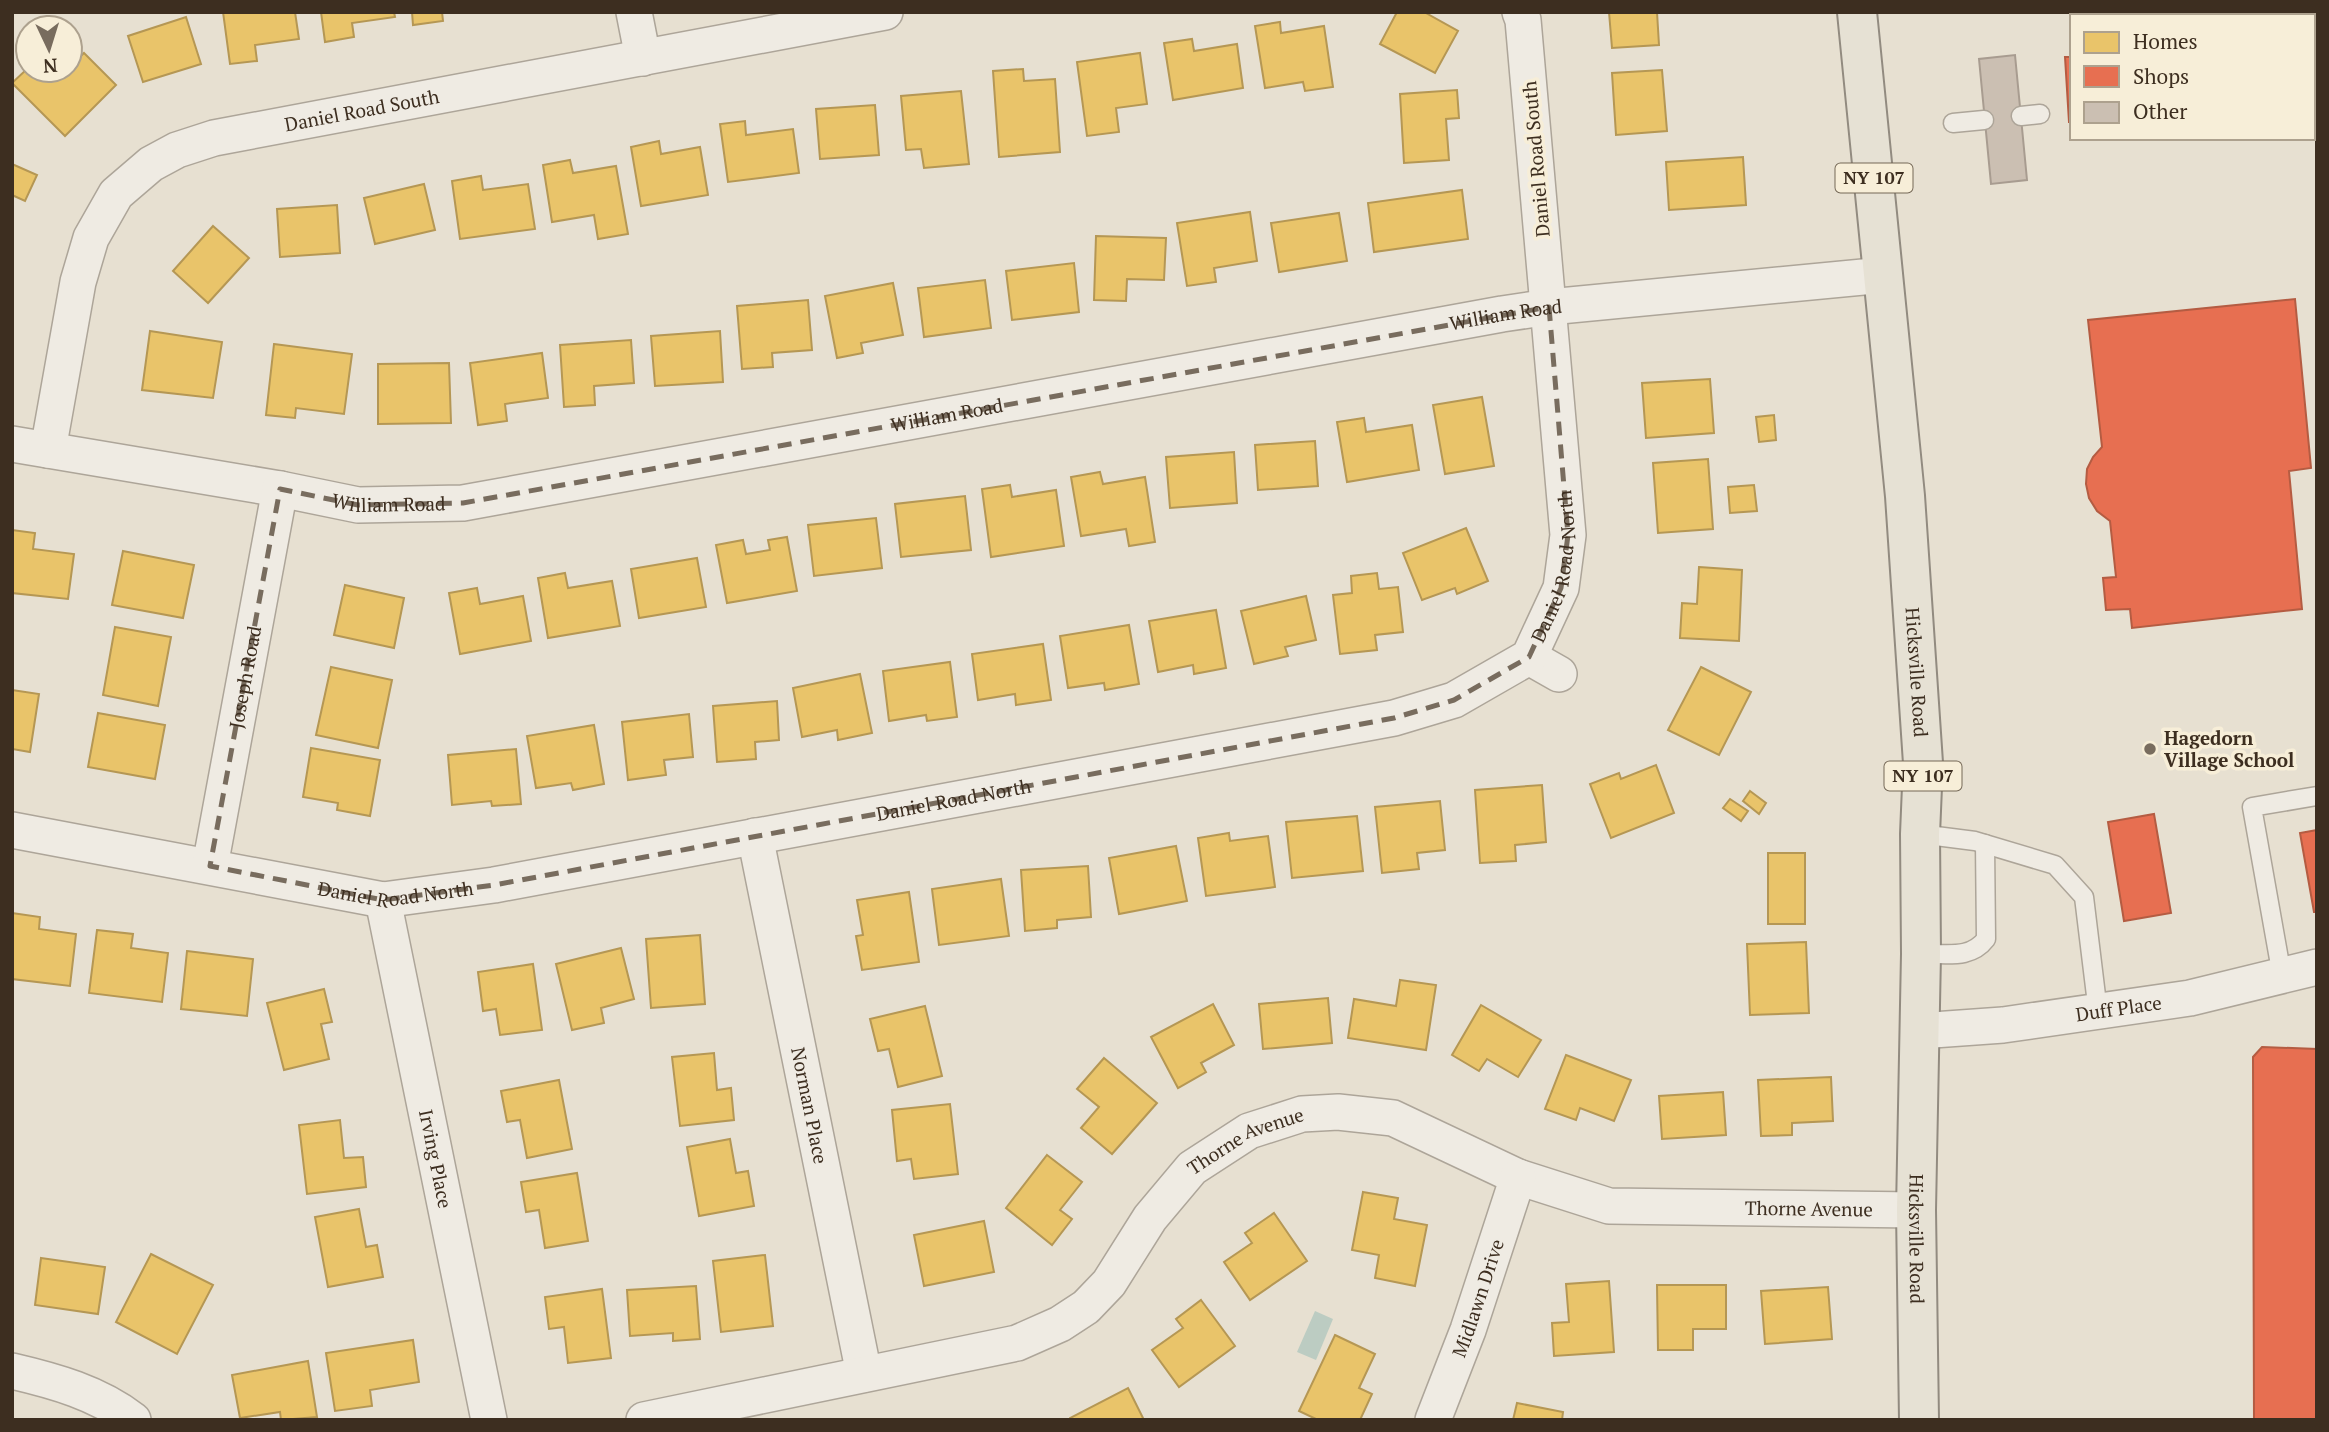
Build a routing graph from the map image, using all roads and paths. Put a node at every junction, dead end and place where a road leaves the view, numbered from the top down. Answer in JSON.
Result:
{"nodes":[{"id":1,"x":634,"y":12,"type":"edge"},
{"id":2,"x":885,"y":12,"type":"edge"},
{"id":3,"x":1520,"y":12,"type":"edge"},
{"id":4,"x":1857,"y":12,"type":"edge"},
{"id":5,"x":643,"y":58,"type":"junction"},
{"id":6,"x":2040,"y":114,"type":"dead end"},
{"id":7,"x":2021,"y":116,"type":"dead end"},
{"id":8,"x":1984,"y":120,"type":"dead end"},
{"id":9,"x":1952,"y":123,"type":"dead end"},
{"id":10,"x":1884,"y":275,"type":"junction"},
{"id":11,"x":1549,"y":307,"type":"junction"},
{"id":12,"x":12,"y":444,"type":"edge"},
{"id":13,"x":48,"y":450,"type":"junction"},
{"id":14,"x":280,"y":489,"type":"junction"},
{"id":15,"x":1529,"y":657,"type":"junction"},
{"id":16,"x":1559,"y":674,"type":"dead end"},
{"id":17,"x":2317,"y":796,"type":"edge"},
{"id":18,"x":12,"y":830,"type":"edge"},
{"id":19,"x":1920,"y":834,"type":"junction"},
{"id":20,"x":755,"y":836,"type":"junction"},
{"id":21,"x":1984,"y":844,"type":"junction"},
{"id":22,"x":210,"y":866,"type":"junction"},
{"id":23,"x":383,"y":900,"type":"junction"},
{"id":24,"x":1921,"y":954,"type":"junction"},
{"id":25,"x":2317,"y":967,"type":"edge"},
{"id":26,"x":2282,"y":976,"type":"junction"},
{"id":27,"x":2098,"y":1012,"type":"junction"},
{"id":28,"x":1919,"y":1043,"type":"junction"},
{"id":29,"x":1518,"y":1177,"type":"junction"},
{"id":30,"x":1916,"y":1210,"type":"junction"},
{"id":31,"x":12,"y":1371,"type":"edge"},
{"id":32,"x":864,"y":1374,"type":"junction"},
{"id":33,"x":133,"y":1420,"type":"edge"},
{"id":34,"x":489,"y":1420,"type":"edge"},
{"id":35,"x":644,"y":1420,"type":"edge"},
{"id":36,"x":1433,"y":1420,"type":"edge"},
{"id":37,"x":1919,"y":1420,"type":"edge"}],
"edges":[{"from":1,"to":5,"type":"street"},
{"from":2,"to":5,"type":"street","name":"Daniel Road South"},
{"from":3,"to":11,"type":"street","name":"Daniel Road South"},
{"from":4,"to":10,"type":"main road","name":"Hicksville Road","number":"NY 107"},
{"from":5,"to":13,"type":"street","name":"Daniel Road South"},
{"from":6,"to":7,"type":"lane"},
{"from":8,"to":9,"type":"lane"},
{"from":10,"to":11,"type":"street","name":"William Road"},
{"from":10,"to":19,"type":"main road","name":"Hicksville Road","number":"NY 107"},
{"from":11,"to":14,"type":"street","name":"William Road"},
{"from":11,"to":15,"type":"street","name":"Daniel Road North"},
{"from":12,"to":13,"type":"street","name":"William Road"},
{"from":13,"to":14,"type":"street","name":"William Road"},
{"from":14,"to":22,"type":"street","name":"Joseph Road"},
{"from":15,"to":16,"type":"street"},
{"from":15,"to":20,"type":"street","name":"Daniel Road North"},
{"from":17,"to":26,"type":"lane"},
{"from":18,"to":22,"type":"street","name":"Daniel Road North"},
{"from":19,"to":21,"type":"lane"},
{"from":19,"to":24,"type":"main road","name":"Hicksville Road","number":"NY 107"},
{"from":20,"to":23,"type":"street","name":"Daniel Road North"},
{"from":20,"to":32,"type":"street","name":"Norman Place"},
{"from":21,"to":24,"type":"lane"},
{"from":21,"to":27,"type":"lane"},
{"from":22,"to":23,"type":"street","name":"Daniel Road North"},
{"from":23,"to":34,"type":"street","name":"Irving Place"},
{"from":24,"to":28,"type":"main road","name":"Hicksville Road","number":"NY 107"},
{"from":25,"to":26,"type":"street","name":"Duff Place"},
{"from":26,"to":27,"type":"street","name":"Duff Place"},
{"from":27,"to":28,"type":"street","name":"Duff Place"},
{"from":28,"to":30,"type":"main road","name":"Hicksville Road"},
{"from":29,"to":30,"type":"street","name":"Thorne Avenue"},
{"from":29,"to":32,"type":"street","name":"Thorne Avenue"},
{"from":29,"to":36,"type":"street","name":"Midlawn Drive"},
{"from":30,"to":37,"type":"main road","name":"Hicksville Road"},
{"from":31,"to":33,"type":"street"},
{"from":32,"to":35,"type":"street","name":"Thorne Avenue"}]}
